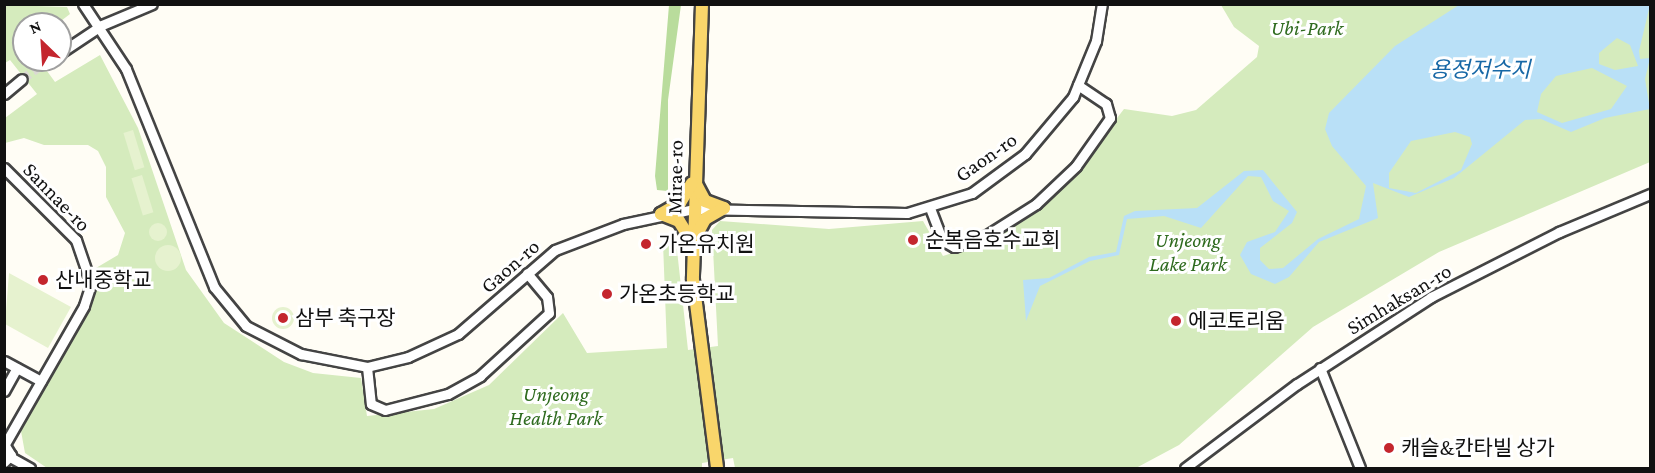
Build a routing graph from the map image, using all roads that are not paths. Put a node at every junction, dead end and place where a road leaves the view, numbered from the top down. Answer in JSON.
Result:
{"nodes":[{"id":1,"x":83,"y":4,"type":"edge"},
{"id":2,"x":152,"y":4,"type":"edge"},
{"id":3,"x":702,"y":4,"type":"edge"},
{"id":4,"x":1102,"y":4,"type":"edge"},
{"id":5,"x":102,"y":25,"type":"junction"},
{"id":6,"x":72,"y":45,"type":"edge"},
{"id":7,"x":22,"y":79,"type":"tunnel mouth"},
{"id":8,"x":1078,"y":85,"type":"junction"},
{"id":9,"x":4,"y":94,"type":"edge"},
{"id":10,"x":4,"y":168,"type":"edge"},
{"id":11,"x":694,"y":180,"type":"junction"},
{"id":12,"x":1650,"y":194,"type":"edge"},
{"id":13,"x":724,"y":208,"type":"junction"},
{"id":14,"x":930,"y":208,"type":"junction"},
{"id":15,"x":694,"y":209,"type":"junction"},
{"id":16,"x":661,"y":214,"type":"junction"},
{"id":17,"x":693,"y":243,"type":"junction"},
{"id":18,"x":527,"y":273,"type":"junction"},
{"id":19,"x":4,"y":361,"type":"edge"},
{"id":20,"x":367,"y":367,"type":"junction"},
{"id":21,"x":17,"y":368,"type":"junction"},
{"id":22,"x":1320,"y":368,"type":"junction"},
{"id":23,"x":41,"y":381,"type":"junction"},
{"id":24,"x":4,"y":391,"type":"edge"},
{"id":25,"x":5,"y":444,"type":"edge"},
{"id":26,"x":8,"y":460,"type":"edge"},
{"id":27,"x":717,"y":465,"type":"edge"},
{"id":28,"x":30,"y":468,"type":"edge"},
{"id":29,"x":1185,"y":468,"type":"edge"},
{"id":30,"x":1360,"y":468,"type":"edge"}],
"edges":[{"from":1,"to":5,"type":"street","name":"Gaon-ro"},
{"from":2,"to":5,"type":"street"},
{"from":3,"to":11,"type":"main road","name":"Mirae-ro"},
{"from":4,"to":8,"type":"street","name":"Gaon-ro"},
{"from":5,"to":6,"type":"street"},
{"from":5,"to":20,"type":"street","name":"Gaon-ro"},
{"from":7,"to":9,"type":"street"},
{"from":8,"to":14,"type":"street","name":"Gaon-ro"},
{"from":8,"to":14,"type":"street"},
{"from":10,"to":23,"type":"street","name":"Sannae-ro"},
{"from":11,"to":13,"type":"main road"},
{"from":11,"to":15,"type":"main road","name":"Mirae-ro"},
{"from":11,"to":16,"type":"main road"},
{"from":12,"to":22,"type":"street","name":"Simhaksan-ro"},
{"from":13,"to":14,"type":"street","name":"Gaon-ro"},
{"from":13,"to":15,"type":"street","name":"Gaon-ro"},
{"from":13,"to":17,"type":"main road"},
{"from":15,"to":16,"type":"street","name":"Gaon-ro"},
{"from":15,"to":17,"type":"main road","name":"Mirae-ro"},
{"from":16,"to":17,"type":"main road"},
{"from":16,"to":18,"type":"street","name":"Gaon-ro"},
{"from":17,"to":27,"type":"main road","name":"Mirae-ro"},
{"from":18,"to":20,"type":"street","name":"Gaon-ro"},
{"from":18,"to":20,"type":"street"},
{"from":19,"to":21,"type":"street"},
{"from":21,"to":23,"type":"street"},
{"from":21,"to":24,"type":"street"},
{"from":22,"to":29,"type":"street","name":"Simhaksan-ro"},
{"from":22,"to":30,"type":"street"},
{"from":23,"to":25,"type":"street","name":"Sannae-ro"},
{"from":25,"to":26,"type":"street"},
{"from":26,"to":28,"type":"street"}]}
